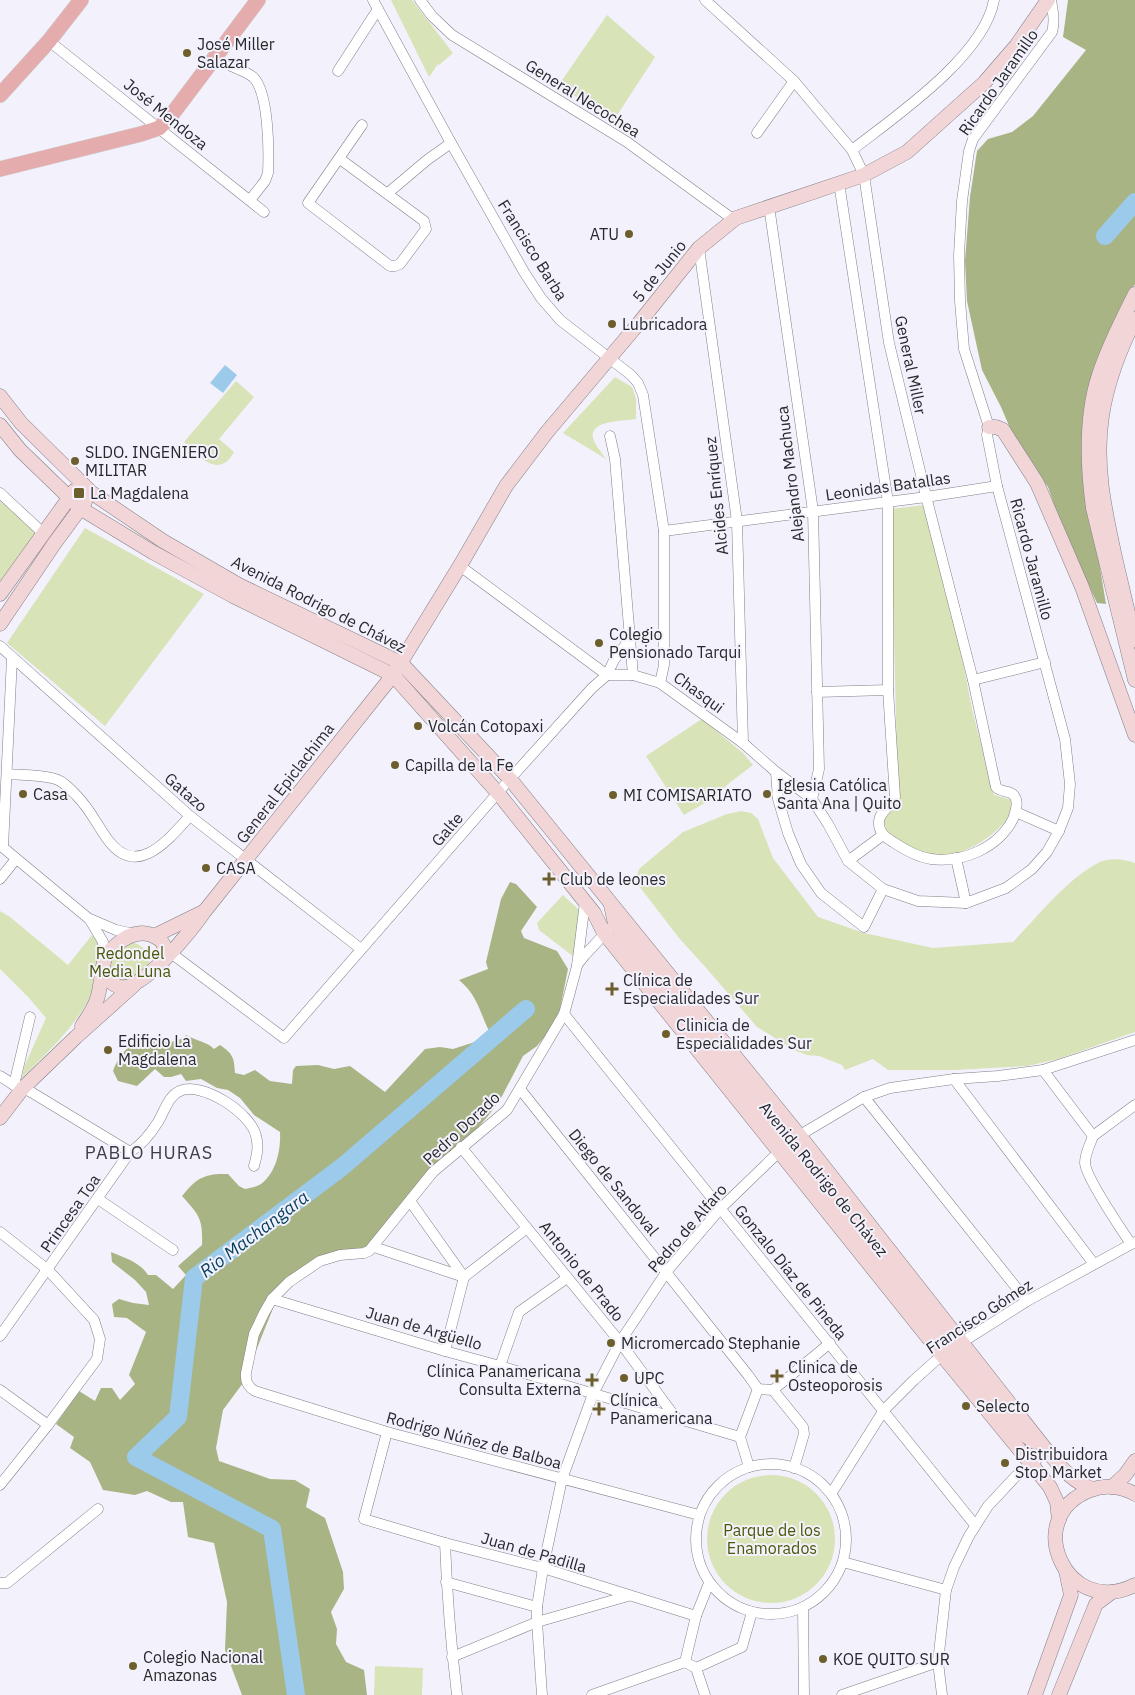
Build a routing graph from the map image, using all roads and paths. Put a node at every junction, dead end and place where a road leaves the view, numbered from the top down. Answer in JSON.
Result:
{"nodes":[{"id":1,"x":80,"y":0,"type":"edge"},
{"id":2,"x":258,"y":0,"type":"edge"},
{"id":3,"x":420,"y":0,"type":"edge"},
{"id":4,"x":705,"y":0,"type":"edge"},
{"id":5,"x":994,"y":0,"type":"edge"},
{"id":6,"x":1050,"y":0,"type":"edge"},
{"id":7,"x":375,"y":4,"type":"edge"},
{"id":8,"x":49,"y":41,"type":"junction"},
{"id":9,"x":231,"y":66,"type":"dead end"},
{"id":10,"x":338,"y":71,"type":"dead end"},
{"id":11,"x":794,"y":81,"type":"junction"},
{"id":12,"x":0,"y":96,"type":"edge"},
{"id":13,"x":362,"y":125,"type":"dead end"},
{"id":14,"x":159,"y":128,"type":"junction"},
{"id":15,"x":756,"y":133,"type":"dead end"},
{"id":16,"x":451,"y":143,"type":"junction"},
{"id":17,"x":852,"y":150,"type":"junction"},
{"id":18,"x":340,"y":159,"type":"junction"},
{"id":19,"x":0,"y":169,"type":"edge"},
{"id":20,"x":864,"y":175,"type":"junction"},
{"id":21,"x":840,"y":183,"type":"junction"},
{"id":22,"x":388,"y":193,"type":"junction"},
{"id":23,"x":250,"y":200,"type":"junction"},
{"id":24,"x":769,"y":206,"type":"junction"},
{"id":25,"x":264,"y":212,"type":"dead end"},
{"id":26,"x":734,"y":220,"type":"junction"},
{"id":27,"x":699,"y":248,"type":"junction"},
{"id":28,"x":1135,"y":294,"type":"edge"},
{"id":29,"x":1135,"y":319,"type":"edge"},
{"id":30,"x":609,"y":359,"type":"junction"},
{"id":31,"x":0,"y":396,"type":"edge"},
{"id":32,"x":0,"y":425,"type":"edge"},
{"id":33,"x":989,"y":427,"type":"junction"},
{"id":34,"x":610,"y":436,"type":"dead end"},
{"id":35,"x":49,"y":451,"type":"junction"},
{"id":36,"x":37,"y":466,"type":"junction"},
{"id":37,"x":81,"y":483,"type":"junction"},
{"id":38,"x":997,"y":486,"type":"junction"},
{"id":39,"x":0,"y":493,"type":"edge"},
{"id":40,"x":92,"y":494,"type":"junction"},
{"id":41,"x":69,"y":497,"type":"junction"},
{"id":42,"x":926,"y":497,"type":"junction"},
{"id":43,"x":888,"y":502,"type":"junction"},
{"id":44,"x":80,"y":508,"type":"junction"},
{"id":45,"x":813,"y":511,"type":"junction"},
{"id":46,"x":737,"y":521,"type":"junction"},
{"id":47,"x":664,"y":531,"type":"junction"},
{"id":48,"x":43,"y":533,"type":"junction"},
{"id":49,"x":460,"y":566,"type":"junction"},
{"id":50,"x":0,"y":594,"type":"edge"},
{"id":51,"x":0,"y":624,"type":"edge"},
{"id":52,"x":630,"y":639,"type":"junction"},
{"id":53,"x":1135,"y":640,"type":"edge"},
{"id":54,"x":0,"y":646,"type":"edge"},
{"id":55,"x":12,"y":658,"type":"junction"},
{"id":56,"x":1045,"y":662,"type":"junction"},
{"id":57,"x":400,"y":663,"type":"junction"},
{"id":58,"x":393,"y":675,"type":"junction"},
{"id":59,"x":607,"y":675,"type":"junction"},
{"id":60,"x":633,"y":675,"type":"junction"},
{"id":61,"x":973,"y":680,"type":"junction"},
{"id":62,"x":1135,"y":680,"type":"edge"},
{"id":63,"x":660,"y":683,"type":"junction"},
{"id":64,"x":888,"y":690,"type":"junction"},
{"id":65,"x":817,"y":692,"type":"junction"},
{"id":66,"x":1135,"y":735,"type":"edge"},
{"id":67,"x":743,"y":742,"type":"junction"},
{"id":68,"x":776,"y":772,"type":"junction"},
{"id":69,"x":7,"y":774,"type":"junction"},
{"id":70,"x":510,"y":779,"type":"junction"},
{"id":71,"x":498,"y":794,"type":"junction"},
{"id":72,"x":812,"y":799,"type":"junction"},
{"id":73,"x":1016,"y":812,"type":"junction"},
{"id":74,"x":190,"y":816,"type":"junction"},
{"id":75,"x":1059,"y":832,"type":"junction"},
{"id":76,"x":882,"y":835,"type":"junction"},
{"id":77,"x":1,"y":846,"type":"edge"},
{"id":78,"x":956,"y":858,"type":"junction"},
{"id":79,"x":16,"y":859,"type":"junction"},
{"id":80,"x":246,"y":861,"type":"junction"},
{"id":81,"x":848,"y":861,"type":"junction"},
{"id":82,"x":0,"y":880,"type":"edge"},
{"id":83,"x":883,"y":889,"type":"junction"},
{"id":84,"x":585,"y":902,"type":"junction"},
{"id":85,"x":610,"y":902,"type":"junction"},
{"id":86,"x":966,"y":903,"type":"junction"},
{"id":87,"x":204,"y":912,"type":"junction"},
{"id":88,"x":88,"y":918,"type":"junction"},
{"id":89,"x":609,"y":928,"type":"junction"},
{"id":90,"x":134,"y":934,"type":"junction"},
{"id":91,"x":154,"y":936,"type":"junction"},
{"id":92,"x":362,"y":949,"type":"junction"},
{"id":93,"x":167,"y":957,"type":"junction"},
{"id":94,"x":103,"y":966,"type":"junction"},
{"id":95,"x":576,"y":966,"type":"junction"},
{"id":96,"x":136,"y":983,"type":"junction"},
{"id":97,"x":564,"y":1014,"type":"junction"},
{"id":98,"x":30,"y":1017,"type":"dead end"},
{"id":99,"x":76,"y":1037,"type":"junction"},
{"id":100,"x":1135,"y":1040,"type":"edge"},
{"id":101,"x":1043,"y":1070,"type":"junction"},
{"id":102,"x":0,"y":1076,"type":"edge"},
{"id":103,"x":954,"y":1079,"type":"junction"},
{"id":104,"x":19,"y":1087,"type":"junction"},
{"id":105,"x":520,"y":1089,"type":"junction"},
{"id":106,"x":864,"y":1097,"type":"junction"},
{"id":107,"x":1135,"y":1104,"type":"edge"},
{"id":108,"x":0,"y":1118,"type":"edge"},
{"id":109,"x":1093,"y":1136,"type":"junction"},
{"id":110,"x":789,"y":1143,"type":"junction"},
{"id":111,"x":461,"y":1148,"type":"junction"},
{"id":112,"x":130,"y":1152,"type":"junction"},
{"id":113,"x":254,"y":1166,"type":"dead end"},
{"id":114,"x":98,"y":1199,"type":"junction"},
{"id":115,"x":410,"y":1201,"type":"junction"},
{"id":116,"x":721,"y":1208,"type":"junction"},
{"id":117,"x":527,"y":1228,"type":"junction"},
{"id":118,"x":0,"y":1232,"type":"edge"},
{"id":119,"x":1133,"y":1243,"type":"edge"},
{"id":120,"x":374,"y":1247,"type":"junction"},
{"id":121,"x":173,"y":1250,"type":"dead end"},
{"id":122,"x":1094,"y":1264,"type":"junction"},
{"id":123,"x":48,"y":1270,"type":"junction"},
{"id":124,"x":666,"y":1271,"type":"junction"},
{"id":125,"x":464,"y":1277,"type":"junction"},
{"id":126,"x":567,"y":1278,"type":"junction"},
{"id":127,"x":272,"y":1299,"type":"junction"},
{"id":128,"x":1027,"y":1301,"type":"junction"},
{"id":129,"x":0,"y":1336,"type":"edge"},
{"id":130,"x":620,"y":1342,"type":"junction"},
{"id":131,"x":830,"y":1343,"type":"junction"},
{"id":132,"x":952,"y":1348,"type":"junction"},
{"id":133,"x":444,"y":1351,"type":"junction"},
{"id":134,"x":500,"y":1366,"type":"junction"},
{"id":135,"x":758,"y":1389,"type":"junction"},
{"id":136,"x":0,"y":1390,"type":"edge"},
{"id":137,"x":773,"y":1390,"type":"junction"},
{"id":138,"x":593,"y":1394,"type":"junction"},
{"id":139,"x":884,"y":1410,"type":"junction"},
{"id":140,"x":675,"y":1417,"type":"junction"},
{"id":141,"x":48,"y":1425,"type":"junction"},
{"id":142,"x":1018,"y":1430,"type":"junction"},
{"id":143,"x":387,"y":1432,"type":"junction"},
{"id":144,"x":740,"y":1437,"type":"junction"},
{"id":145,"x":1047,"y":1451,"type":"junction"},
{"id":146,"x":1135,"y":1461,"type":"edge"},
{"id":147,"x":1031,"y":1464,"type":"junction"},
{"id":148,"x":749,"y":1468,"type":"junction"},
{"id":149,"x":794,"y":1468,"type":"junction"},
{"id":150,"x":562,"y":1478,"type":"junction"},
{"id":151,"x":0,"y":1485,"type":"edge"},
{"id":152,"x":1112,"y":1487,"type":"junction"},
{"id":153,"x":1093,"y":1489,"type":"junction"},
{"id":154,"x":831,"y":1494,"type":"junction"},
{"id":155,"x":1135,"y":1494,"type":"edge"},
{"id":156,"x":98,"y":1509,"type":"dead end"},
{"id":157,"x":699,"y":1515,"type":"junction"},
{"id":158,"x":1059,"y":1520,"type":"junction"},
{"id":159,"x":975,"y":1526,"type":"junction"},
{"id":160,"x":445,"y":1543,"type":"junction"},
{"id":161,"x":843,"y":1562,"type":"junction"},
{"id":162,"x":543,"y":1568,"type":"junction"},
{"id":163,"x":1065,"y":1570,"type":"junction"},
{"id":164,"x":446,"y":1582,"type":"junction"},
{"id":165,"x":0,"y":1583,"type":"edge"},
{"id":166,"x":709,"y":1583,"type":"junction"},
{"id":167,"x":1133,"y":1588,"type":"edge"},
{"id":168,"x":946,"y":1590,"type":"junction"},
{"id":169,"x":1112,"y":1592,"type":"junction"},
{"id":170,"x":629,"y":1596,"type":"junction"},
{"id":171,"x":537,"y":1607,"type":"junction"},
{"id":172,"x":803,"y":1607,"type":"junction"},
{"id":173,"x":752,"y":1612,"type":"junction"},
{"id":174,"x":696,"y":1616,"type":"junction"},
{"id":175,"x":537,"y":1622,"type":"junction"},
{"id":176,"x":452,"y":1657,"type":"junction"},
{"id":177,"x":685,"y":1662,"type":"junction"},
{"id":178,"x":938,"y":1662,"type":"junction"},
{"id":179,"x":696,"y":1668,"type":"junction"},
{"id":180,"x":457,"y":1695,"type":"edge"},
{"id":181,"x":542,"y":1695,"type":"edge"},
{"id":182,"x":592,"y":1695,"type":"edge"},
{"id":183,"x":705,"y":1695,"type":"edge"},
{"id":184,"x":804,"y":1695,"type":"edge"},
{"id":185,"x":842,"y":1695,"type":"edge"},
{"id":186,"x":942,"y":1695,"type":"edge"},
{"id":187,"x":1035,"y":1695,"type":"edge"},
{"id":188,"x":1059,"y":1695,"type":"edge"}],
"edges":[{"from":1,"to":8,"type":"main road"},
{"from":2,"to":14,"type":"main road"},
{"from":3,"to":26,"type":"street","name":"General Necochea"},
{"from":4,"to":11,"type":"street","name":"General Miller"},
{"from":5,"to":17,"type":"street"},
{"from":6,"to":20,"type":"main road","name":"5 de Junio"},
{"from":6,"to":33,"type":"street","name":"Ricardo Jaramillo"},
{"from":7,"to":10,"type":"street"},
{"from":7,"to":16,"type":"street","name":"Francisco Barba"},
{"from":8,"to":12,"type":"main road"},
{"from":8,"to":14,"type":"street","name":"José Mendoza"},
{"from":9,"to":23,"type":"street"},
{"from":11,"to":15,"type":"street"},
{"from":11,"to":17,"type":"street","name":"General Miller"},
{"from":13,"to":18,"type":"street"},
{"from":14,"to":19,"type":"main road"},
{"from":14,"to":23,"type":"street","name":"José Mendoza"},
{"from":16,"to":22,"type":"street"},
{"from":16,"to":30,"type":"street","name":"Francisco Barba"},
{"from":17,"to":20,"type":"street","name":"General Miller"},
{"from":18,"to":22,"type":"street"},
{"from":18,"to":22,"type":"street"},
{"from":20,"to":21,"type":"main road","name":"5 de Junio"},
{"from":20,"to":42,"type":"street","name":"General Miller"},
{"from":21,"to":24,"type":"main road","name":"5 de Junio"},
{"from":21,"to":43,"type":"street"},
{"from":23,"to":25,"type":"street","name":"José Mendoza"},
{"from":24,"to":26,"type":"main road","name":"5 de Junio"},
{"from":24,"to":45,"type":"street","name":"Alejandro Machuca"},
{"from":26,"to":27,"type":"main road","name":"5 de Junio"},
{"from":27,"to":30,"type":"main road","name":"5 de Junio"},
{"from":27,"to":46,"type":"street","name":"Alcides Enríquez"},
{"from":28,"to":62,"type":"main road"},
{"from":29,"to":53,"type":"main road"},
{"from":30,"to":47,"type":"street","name":"Francisco Barba"},
{"from":30,"to":49,"type":"main road","name":"5 de Junio"},
{"from":31,"to":35,"type":"main road","name":"Avenida Rodrigo de Chávez"},
{"from":32,"to":36,"type":"main road","name":"Avenida Rodrigo de Chávez"},
{"from":33,"to":38,"type":"street","name":"Ricardo Jaramillo"},
{"from":33,"to":66,"type":"main road"},
{"from":34,"to":52,"type":"street"},
{"from":35,"to":36,"type":"main road"},
{"from":35,"to":37,"type":"main road","name":"Avenida Rodrigo de Chávez"},
{"from":36,"to":41,"type":"main road","name":"Avenida Rodrigo de Chávez"},
{"from":37,"to":40,"type":"main road","name":"Avenida Rodrigo de Chávez"},
{"from":37,"to":41,"type":"main road"},
{"from":38,"to":42,"type":"street","name":"Leonidas Batallas"},
{"from":38,"to":56,"type":"street","name":"Ricardo Jaramillo"},
{"from":39,"to":48,"type":"street"},
{"from":40,"to":44,"type":"main road"},
{"from":40,"to":57,"type":"main road","name":"Avenida Rodrigo de Chávez"},
{"from":41,"to":44,"type":"main road","name":"Avenida Rodrigo de Chávez"},
{"from":41,"to":48,"type":"main road"},
{"from":42,"to":43,"type":"street","name":"Leonidas Batallas"},
{"from":42,"to":61,"type":"street","name":"General Miller"},
{"from":43,"to":45,"type":"street","name":"Leonidas Batallas"},
{"from":43,"to":64,"type":"street"},
{"from":44,"to":51,"type":"main road"},
{"from":44,"to":58,"type":"main road","name":"Avenida Rodrigo de Chávez"},
{"from":45,"to":46,"type":"street","name":"Leonidas Batallas"},
{"from":45,"to":65,"type":"street","name":"Alejandro Machuca"},
{"from":46,"to":47,"type":"street","name":"Leonidas Batallas"},
{"from":46,"to":67,"type":"street","name":"Alcides Enríquez"},
{"from":47,"to":63,"type":"street","name":"Francisco Barba"},
{"from":48,"to":50,"type":"main road"},
{"from":49,"to":57,"type":"main road","name":"5 de Junio"},
{"from":49,"to":59,"type":"street"},
{"from":52,"to":59,"type":"street","name":"Galte"},
{"from":52,"to":60,"type":"street"},
{"from":54,"to":55,"type":"street","name":"Gatazo"},
{"from":55,"to":69,"type":"street"},
{"from":55,"to":74,"type":"street","name":"Gatazo"},
{"from":56,"to":61,"type":"street"},
{"from":56,"to":75,"type":"street","name":"Ricardo Jaramillo"},
{"from":57,"to":58,"type":"main road","name":"5 de Junio"},
{"from":57,"to":70,"type":"main road","name":"Avenida Rodrigo de Chávez"},
{"from":58,"to":71,"type":"main road","name":"Avenida Rodrigo de Chávez"},
{"from":58,"to":80,"type":"main road","name":"General Epiclachima"},
{"from":59,"to":60,"type":"street","name":"Chasqui"},
{"from":59,"to":70,"type":"street","name":"Galte"},
{"from":60,"to":63,"type":"street","name":"Chasqui"},
{"from":61,"to":73,"type":"street","name":"General Miller"},
{"from":63,"to":67,"type":"street","name":"Chasqui"},
{"from":64,"to":65,"type":"street"},
{"from":64,"to":76,"type":"street"},
{"from":65,"to":72,"type":"street","name":"Alejandro Machuca"},
{"from":67,"to":68,"type":"street","name":"Chasqui"},
{"from":68,"to":72,"type":"street","name":"Chasqui"},
{"from":68,"to":83,"type":"street"},
{"from":69,"to":74,"type":"street"},
{"from":69,"to":77,"type":"street"},
{"from":70,"to":71,"type":"street","name":"Galte"},
{"from":70,"to":85,"type":"main road","name":"Avenida Rodrigo de Chávez"},
{"from":71,"to":84,"type":"main road","name":"Avenida Rodrigo de Chávez"},
{"from":71,"to":92,"type":"street","name":"Galte"},
{"from":72,"to":81,"type":"street","name":"Ricardo Jaramillo"},
{"from":73,"to":75,"type":"street"},
{"from":73,"to":78,"type":"street"},
{"from":74,"to":80,"type":"street","name":"Gatazo"},
{"from":75,"to":86,"type":"street","name":"Ricardo Jaramillo"},
{"from":76,"to":78,"type":"street"},
{"from":76,"to":81,"type":"street"},
{"from":77,"to":79,"type":"street"},
{"from":78,"to":86,"type":"street"},
{"from":79,"to":82,"type":"street"},
{"from":79,"to":88,"type":"street"},
{"from":80,"to":87,"type":"main road","name":"General Epiclachima"},
{"from":80,"to":92,"type":"street","name":"Gatazo"},
{"from":81,"to":83,"type":"street","name":"Ricardo Jaramillo"},
{"from":83,"to":86,"type":"street","name":"Ricardo Jaramillo"},
{"from":84,"to":89,"type":"main road","name":"Avenida Rodrigo de Chávez"},
{"from":84,"to":95,"type":"street","name":"Pedro Dorado"},
{"from":85,"to":89,"type":"main road","name":"Avenida Rodrigo de Chávez"},
{"from":85,"to":110,"type":"main road","name":"Avenida Rodrigo de Chávez"},
{"from":87,"to":91,"type":"main road","name":"General Epiclachima"},
{"from":87,"to":93,"type":"main road","name":"General Epiclachima"},
{"from":88,"to":90,"type":"street"},
{"from":88,"to":94,"type":"street"},
{"from":89,"to":95,"type":"street","name":"Pedro Dorado"},
{"from":89,"to":110,"type":"main road","name":"Avenida Rodrigo de Chávez"},
{"from":90,"to":91,"type":"main road"},
{"from":90,"to":94,"type":"main road"},
{"from":91,"to":93,"type":"main road"},
{"from":92,"to":93,"type":"street","name":"Galte"},
{"from":93,"to":96,"type":"main road"},
{"from":94,"to":96,"type":"main road"},
{"from":94,"to":99,"type":"main road"},
{"from":95,"to":97,"type":"street","name":"Pedro Dorado"},
{"from":96,"to":99,"type":"main road"},
{"from":97,"to":105,"type":"street","name":"Pedro Dorado"},
{"from":97,"to":116,"type":"street","name":"Gonzalo Díaz de Pineda"},
{"from":98,"to":104,"type":"street"},
{"from":99,"to":104,"type":"main road"},
{"from":100,"to":101,"type":"street","name":"Pedro de Alfaro"},
{"from":101,"to":103,"type":"street","name":"Pedro de Alfaro"},
{"from":101,"to":109,"type":"street"},
{"from":102,"to":104,"type":"street"},
{"from":103,"to":106,"type":"street","name":"Pedro de Alfaro"},
{"from":103,"to":122,"type":"street"},
{"from":104,"to":108,"type":"main road"},
{"from":104,"to":112,"type":"street"},
{"from":105,"to":111,"type":"street","name":"Pedro Dorado"},
{"from":105,"to":124,"type":"street","name":"Diego de Sandoval"},
{"from":106,"to":110,"type":"street","name":"Pedro de Alfaro"},
{"from":106,"to":128,"type":"street"},
{"from":107,"to":109,"type":"street"},
{"from":109,"to":119,"type":"street"},
{"from":110,"to":116,"type":"street","name":"Pedro de Alfaro"},
{"from":110,"to":132,"type":"main road","name":"Avenida Rodrigo de Chávez"},
{"from":111,"to":115,"type":"street","name":"Pedro Dorado"},
{"from":111,"to":117,"type":"street","name":"Antonio de Prado"},
{"from":112,"to":113,"type":"street","name":"Princesa Toa"},
{"from":112,"to":114,"type":"street","name":"Princesa Toa"},
{"from":114,"to":121,"type":"street"},
{"from":114,"to":123,"type":"street","name":"Princesa Toa"},
{"from":115,"to":120,"type":"street","name":"Pedro Dorado"},
{"from":115,"to":125,"type":"street"},
{"from":116,"to":124,"type":"street","name":"Pedro de Alfaro"},
{"from":116,"to":131,"type":"street","name":"Gonzalo Díaz de Pineda"},
{"from":117,"to":125,"type":"street"},
{"from":117,"to":126,"type":"street","name":"Antonio de Prado"},
{"from":118,"to":123,"type":"street"},
{"from":119,"to":122,"type":"street","name":"Francisco Gómez"},
{"from":120,"to":125,"type":"street"},
{"from":120,"to":127,"type":"street"},
{"from":122,"to":128,"type":"street","name":"Francisco Gómez"},
{"from":123,"to":129,"type":"street","name":"Princesa Toa"},
{"from":123,"to":141,"type":"street"},
{"from":124,"to":130,"type":"street","name":"Pedro de Alfaro"},
{"from":124,"to":135,"type":"street","name":"Diego de Sandoval"},
{"from":125,"to":133,"type":"street"},
{"from":126,"to":130,"type":"street","name":"Antonio de Prado"},
{"from":126,"to":134,"type":"street"},
{"from":127,"to":133,"type":"street","name":"Juan de Argüello"},
{"from":127,"to":143,"type":"street","name":"Rodrigo Núñez de Balboa"},
{"from":128,"to":132,"type":"street","name":"Francisco Gómez"},
{"from":130,"to":138,"type":"street","name":"Pedro de Alfaro"},
{"from":130,"to":140,"type":"street","name":"Antonio de Prado"},
{"from":131,"to":137,"type":"street"},
{"from":131,"to":139,"type":"street","name":"Gonzalo Díaz de Pineda"},
{"from":132,"to":139,"type":"street","name":"Francisco Gómez"},
{"from":132,"to":142,"type":"main road","name":"Avenida Rodrigo de Chávez"},
{"from":132,"to":145,"type":"main road","name":"Avenida Rodrigo de Chávez"},
{"from":132,"to":147,"type":"main road","name":"Avenida Rodrigo de Chávez"},
{"from":133,"to":134,"type":"street","name":"Juan de Argüello"},
{"from":134,"to":138,"type":"street","name":"Juan de Argüello"},
{"from":135,"to":137,"type":"street"},
{"from":135,"to":144,"type":"street"},
{"from":136,"to":141,"type":"street"},
{"from":137,"to":149,"type":"street"},
{"from":138,"to":140,"type":"street","name":"Juan de Argüello"},
{"from":138,"to":150,"type":"street","name":"Pedro de Alfaro"},
{"from":139,"to":154,"type":"street","name":"Francisco Gómez"},
{"from":139,"to":159,"type":"street","name":"Gonzalo Díaz de Pineda"},
{"from":140,"to":144,"type":"street","name":"Juan de Argüello"},
{"from":141,"to":151,"type":"street"},
{"from":142,"to":145,"type":"main road","name":"Avenida Rodrigo de Chávez"},
{"from":142,"to":147,"type":"main road","name":"Avenida Rodrigo de Chávez"},
{"from":143,"to":150,"type":"street","name":"Rodrigo Núñez de Balboa"},
{"from":143,"to":160,"type":"street","name":"Juan de Padilla"},
{"from":144,"to":148,"type":"street"},
{"from":145,"to":147,"type":"street"},
{"from":145,"to":153,"type":"main road","name":"Avenida Rodrigo de Chávez"},
{"from":146,"to":152,"type":"main road"},
{"from":147,"to":158,"type":"main road","name":"Avenida Rodrigo de Chávez"},
{"from":147,"to":159,"type":"street"},
{"from":148,"to":149,"type":"street"},
{"from":148,"to":157,"type":"street"},
{"from":149,"to":154,"type":"street"},
{"from":150,"to":157,"type":"street","name":"Rodrigo Núñez de Balboa"},
{"from":150,"to":162,"type":"street","name":"Pedro de Alfaro"},
{"from":152,"to":153,"type":"main road"},
{"from":152,"to":155,"type":"main road"},
{"from":153,"to":158,"type":"main road"},
{"from":154,"to":161,"type":"street"},
{"from":156,"to":165,"type":"street"},
{"from":157,"to":166,"type":"street"},
{"from":158,"to":163,"type":"main road"},
{"from":159,"to":168,"type":"street"},
{"from":160,"to":162,"type":"street","name":"Juan de Padilla"},
{"from":160,"to":164,"type":"street"},
{"from":161,"to":168,"type":"street"},
{"from":161,"to":172,"type":"street"},
{"from":162,"to":170,"type":"street","name":"Juan de Padilla"},
{"from":162,"to":171,"type":"street","name":"Pedro de Alfaro"},
{"from":163,"to":169,"type":"main road"},
{"from":163,"to":187,"type":"main road"},
{"from":164,"to":171,"type":"street"},
{"from":164,"to":176,"type":"street"},
{"from":166,"to":173,"type":"street"},
{"from":166,"to":174,"type":"street"},
{"from":167,"to":169,"type":"main road"},
{"from":168,"to":178,"type":"street"},
{"from":169,"to":188,"type":"main road"},
{"from":170,"to":174,"type":"street","name":"Juan de Padilla"},
{"from":170,"to":175,"type":"street"},
{"from":171,"to":175,"type":"street","name":"Pedro de Alfaro"},
{"from":172,"to":173,"type":"street"},
{"from":172,"to":184,"type":"street"},
{"from":173,"to":179,"type":"street"},
{"from":174,"to":177,"type":"street"},
{"from":175,"to":176,"type":"street"},
{"from":175,"to":181,"type":"street","name":"Pedro de Alfaro"},
{"from":176,"to":180,"type":"street"},
{"from":177,"to":179,"type":"street"},
{"from":177,"to":182,"type":"street"},
{"from":178,"to":185,"type":"street"},
{"from":178,"to":186,"type":"street"},
{"from":179,"to":183,"type":"street"}]}
